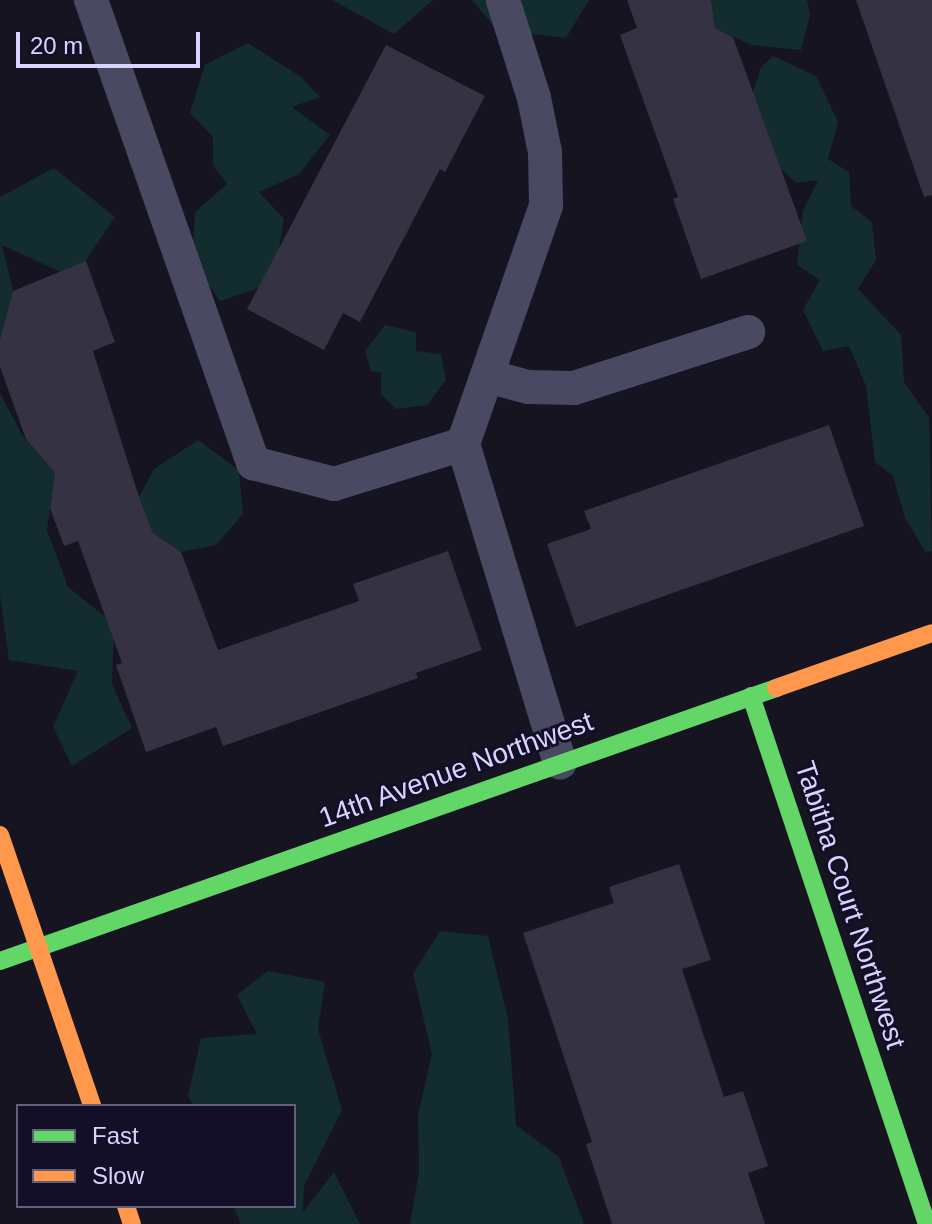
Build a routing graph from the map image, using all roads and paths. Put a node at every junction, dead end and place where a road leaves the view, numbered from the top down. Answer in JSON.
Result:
{"nodes":[{"id":1,"x":91,"y":0,"type":"edge"},
{"id":2,"x":503,"y":0,"type":"edge"},
{"id":3,"x":748,"y":332,"type":"dead end"},
{"id":4,"x":487,"y":376,"type":"junction"},
{"id":5,"x":463,"y":444,"type":"junction"},
{"id":6,"x":932,"y":633,"type":"edge"},
{"id":7,"x":751,"y":696,"type":"junction"},
{"id":8,"x":560,"y":763,"type":"junction"},
{"id":9,"x":0,"y":835,"type":"edge"},
{"id":10,"x":38,"y":949,"type":"junction"},
{"id":11,"x":0,"y":961,"type":"edge"},
{"id":12,"x":91,"y":1104,"type":"edge"},
{"id":13,"x":927,"y":1224,"type":"edge"}],
"edges":[{"from":1,"to":5,"type":"lane"},
{"from":2,"to":4,"type":"lane"},
{"from":3,"to":4,"type":"lane"},
{"from":4,"to":5,"type":"lane"},
{"from":5,"to":8,"type":"lane"},
{"from":6,"to":7,"type":"street","name":"14th Avenue Northwest"},
{"from":7,"to":8,"type":"street","name":"14th Avenue Northwest"},
{"from":7,"to":13,"type":"street","name":"Tabitha Court Northwest"},
{"from":8,"to":10,"type":"street","name":"14th Avenue Northwest"},
{"from":9,"to":10,"type":"street"},
{"from":10,"to":11,"type":"street","name":"14th Avenue Northwest"},
{"from":10,"to":12,"type":"street"}]}
